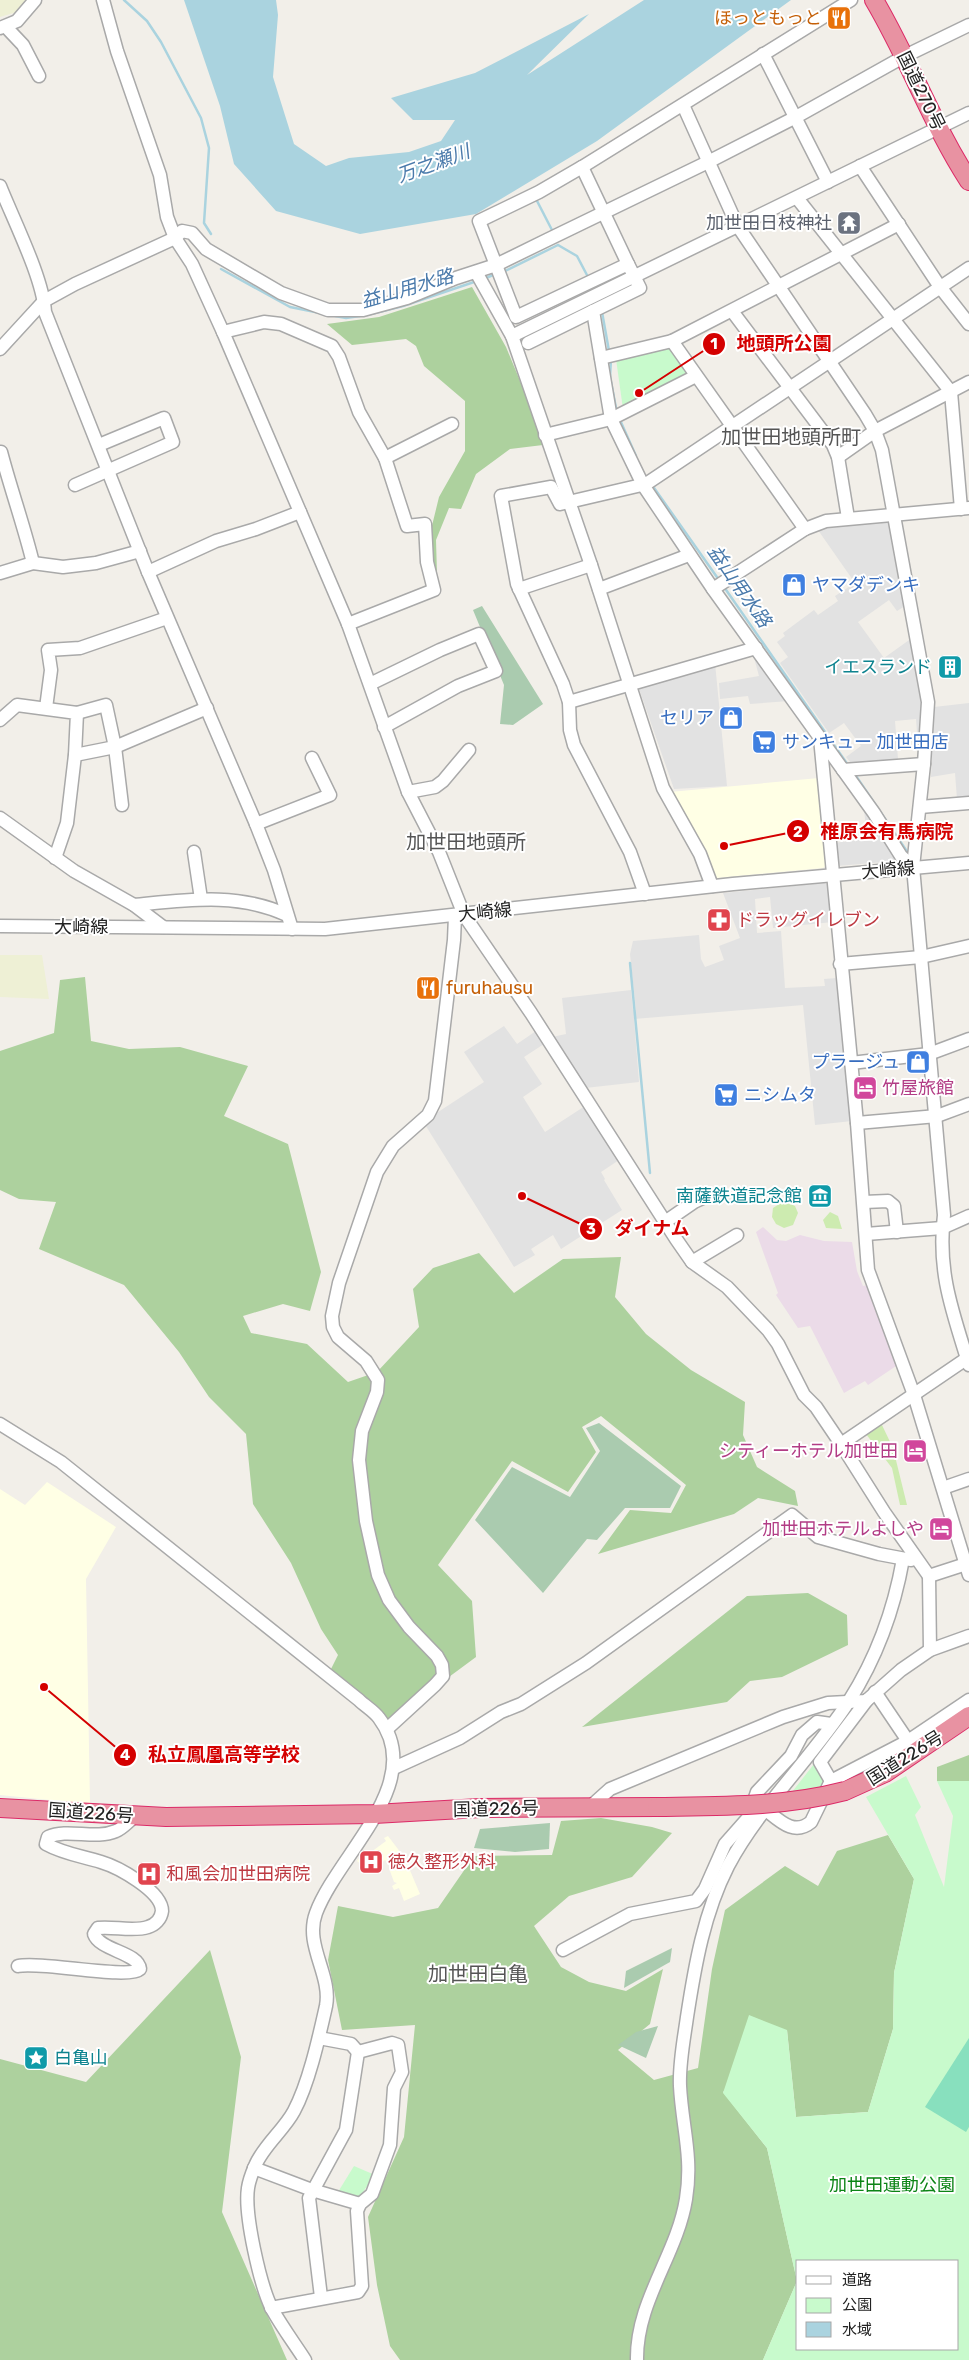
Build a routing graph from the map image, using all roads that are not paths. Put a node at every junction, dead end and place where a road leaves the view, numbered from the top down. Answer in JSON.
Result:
{"nodes":[{"id":1,"x":35,"y":0,"type":"edge"},
{"id":2,"x":103,"y":0,"type":"edge"},
{"id":3,"x":851,"y":0,"type":"edge"},
{"id":4,"x":874,"y":0,"type":"edge"},
{"id":5,"x":969,"y":26,"type":"edge"},
{"id":6,"x":3,"y":27,"type":"edge"},
{"id":7,"x":763,"y":54,"type":"junction"},
{"id":8,"x":905,"y":56,"type":"junction"},
{"id":9,"x":39,"y":76,"type":"dead end"},
{"id":10,"x":683,"y":106,"type":"junction"},
{"id":11,"x":969,"y":113,"type":"edge"},
{"id":12,"x":796,"y":116,"type":"junction"},
{"id":13,"x":938,"y":127,"type":"junction"},
{"id":14,"x":708,"y":162,"type":"junction"},
{"id":15,"x":860,"y":166,"type":"junction"},
{"id":16,"x":582,"y":167,"type":"junction"},
{"id":17,"x":828,"y":182,"type":"junction"},
{"id":18,"x":969,"y":182,"type":"edge"},
{"id":19,"x":0,"y":186,"type":"edge"},
{"id":20,"x":797,"y":198,"type":"junction"},
{"id":21,"x":605,"y":212,"type":"junction"},
{"id":22,"x":13,"y":219,"type":"junction"},
{"id":23,"x":0,"y":222,"type":"edge"},
{"id":24,"x":899,"y":224,"type":"junction"},
{"id":25,"x":737,"y":225,"type":"junction"},
{"id":26,"x":175,"y":238,"type":"junction"},
{"id":27,"x":841,"y":253,"type":"junction"},
{"id":28,"x":628,"y":264,"type":"junction"},
{"id":29,"x":969,"y":268,"type":"edge"},
{"id":30,"x":498,"y":269,"type":"junction"},
{"id":31,"x":634,"y":276,"type":"junction"},
{"id":32,"x":480,"y":278,"type":"junction"},
{"id":33,"x":779,"y":287,"type":"junction"},
{"id":34,"x":940,"y":287,"type":"junction"},
{"id":35,"x":44,"y":301,"type":"junction"},
{"id":36,"x":593,"y":311,"type":"junction"},
{"id":37,"x":732,"y":311,"type":"junction"},
{"id":38,"x":892,"y":320,"type":"junction"},
{"id":39,"x":969,"y":324,"type":"edge"},
{"id":40,"x":223,"y":332,"type":"junction"},
{"id":41,"x":512,"y":336,"type":"junction"},
{"id":42,"x":672,"y":342,"type":"junction"},
{"id":43,"x":528,"y":343,"type":"dead end"},
{"id":44,"x":0,"y":349,"type":"edge"},
{"id":45,"x":607,"y":356,"type":"junction"},
{"id":46,"x":830,"y":362,"type":"junction"},
{"id":47,"x":696,"y":376,"type":"junction"},
{"id":48,"x":969,"y":382,"type":"edge"},
{"id":49,"x":790,"y":388,"type":"junction"},
{"id":50,"x":951,"y":392,"type":"junction"},
{"id":51,"x":616,"y":416,"type":"junction"},
{"id":52,"x":452,"y":424,"type":"dead end"},
{"id":53,"x":733,"y":427,"type":"junction"},
{"id":54,"x":875,"y":431,"type":"junction"},
{"id":55,"x":545,"y":435,"type":"junction"},
{"id":56,"x":99,"y":445,"type":"junction"},
{"id":57,"x":1,"y":452,"type":"edge"},
{"id":58,"x":838,"y":457,"type":"junction"},
{"id":59,"x":385,"y":458,"type":"junction"},
{"id":60,"x":109,"y":470,"type":"junction"},
{"id":61,"x":648,"y":482,"type":"junction"},
{"id":62,"x":75,"y":486,"type":"dead end"},
{"id":63,"x":568,"y":501,"type":"junction"},
{"id":64,"x":965,"y":509,"type":"edge"},
{"id":65,"x":300,"y":512,"type":"junction"},
{"id":66,"x":893,"y":514,"type":"junction"},
{"id":67,"x":848,"y":518,"type":"junction"},
{"id":68,"x":805,"y":529,"type":"junction"},
{"id":69,"x":140,"y":551,"type":"junction"},
{"id":70,"x":689,"y":554,"type":"junction"},
{"id":71,"x":33,"y":564,"type":"junction"},
{"id":72,"x":591,"y":565,"type":"junction"},
{"id":73,"x":148,"y":572,"type":"junction"},
{"id":74,"x":0,"y":573,"type":"edge"},
{"id":75,"x":519,"y":588,"type":"junction"},
{"id":76,"x":599,"y":589,"type":"junction"},
{"id":77,"x":713,"y":589,"type":"junction"},
{"id":78,"x":167,"y":618,"type":"junction"},
{"id":79,"x":348,"y":624,"type":"junction"},
{"id":80,"x":756,"y":648,"type":"junction"},
{"id":81,"x":370,"y":684,"type":"junction"},
{"id":82,"x":630,"y":685,"type":"junction"},
{"id":83,"x":569,"y":702,"type":"junction"},
{"id":84,"x":46,"y":708,"type":"junction"},
{"id":85,"x":207,"y":708,"type":"junction"},
{"id":86,"x":77,"y":713,"type":"junction"},
{"id":87,"x":0,"y":720,"type":"edge"},
{"id":88,"x":384,"y":727,"type":"junction"},
{"id":89,"x":820,"y":737,"type":"junction"},
{"id":90,"x":115,"y":748,"type":"junction"},
{"id":91,"x":469,"y":750,"type":"dead end"},
{"id":92,"x":75,"y":755,"type":"junction"},
{"id":93,"x":312,"y":758,"type":"dead end"},
{"id":94,"x":924,"y":764,"type":"junction"},
{"id":95,"x":843,"y":770,"type":"junction"},
{"id":96,"x":408,"y":792,"type":"junction"},
{"id":97,"x":969,"y":803,"type":"edge"},
{"id":98,"x":122,"y":805,"type":"dead end"},
{"id":99,"x":920,"y":807,"type":"junction"},
{"id":100,"x":0,"y":818,"type":"edge"},
{"id":101,"x":256,"y":824,"type":"junction"},
{"id":102,"x":194,"y":852,"type":"dead end"},
{"id":103,"x":55,"y":858,"type":"junction"},
{"id":104,"x":969,"y":863,"type":"edge"},
{"id":105,"x":913,"y":867,"type":"junction"},
{"id":106,"x":831,"y":875,"type":"junction"},
{"id":107,"x":712,"y":886,"type":"junction"},
{"id":108,"x":645,"y":894,"type":"junction"},
{"id":109,"x":201,"y":898,"type":"junction"},
{"id":110,"x":134,"y":905,"type":"junction"},
{"id":111,"x":287,"y":915,"type":"junction"},
{"id":112,"x":460,"y":915,"type":"junction"},
{"id":113,"x":0,"y":926,"type":"edge"},
{"id":114,"x":163,"y":927,"type":"junction"},
{"id":115,"x":292,"y":930,"type":"junction"},
{"id":116,"x":969,"y":946,"type":"edge"},
{"id":117,"x":921,"y":956,"type":"junction"},
{"id":118,"x":840,"y":964,"type":"junction"},
{"id":119,"x":969,"y":1039,"type":"edge"},
{"id":120,"x":930,"y":1054,"type":"junction"},
{"id":121,"x":851,"y":1064,"type":"junction"},
{"id":122,"x":969,"y":1104,"type":"edge"},
{"id":123,"x":937,"y":1116,"type":"junction"},
{"id":124,"x":857,"y":1123,"type":"junction"},
{"id":125,"x":707,"y":1196,"type":"dead end"},
{"id":126,"x":864,"y":1202,"type":"junction"},
{"id":127,"x":969,"y":1216,"type":"edge"},
{"id":128,"x":665,"y":1222,"type":"junction"},
{"id":129,"x":942,"y":1228,"type":"junction"},
{"id":130,"x":897,"y":1232,"type":"junction"},
{"id":131,"x":866,"y":1234,"type":"junction"},
{"id":132,"x":737,"y":1235,"type":"dead end"},
{"id":133,"x":692,"y":1262,"type":"junction"},
{"id":134,"x":968,"y":1360,"type":"edge"},
{"id":135,"x":914,"y":1395,"type":"junction"},
{"id":136,"x":0,"y":1424,"type":"edge"},
{"id":137,"x":841,"y":1444,"type":"junction"},
{"id":138,"x":969,"y":1479,"type":"edge"},
{"id":139,"x":943,"y":1488,"type":"junction"},
{"id":140,"x":903,"y":1559,"type":"junction"},
{"id":141,"x":918,"y":1560,"type":"junction"},
{"id":142,"x":968,"y":1570,"type":"edge"},
{"id":143,"x":929,"y":1576,"type":"junction"},
{"id":144,"x":969,"y":1636,"type":"edge"},
{"id":145,"x":930,"y":1650,"type":"junction"},
{"id":146,"x":871,"y":1696,"type":"junction"},
{"id":147,"x":969,"y":1700,"type":"edge"},
{"id":148,"x":849,"y":1701,"type":"junction"},
{"id":149,"x":969,"y":1716,"type":"edge"},
{"id":150,"x":831,"y":1724,"type":"junction"},
{"id":151,"x":387,"y":1729,"type":"junction"},
{"id":152,"x":908,"y":1741,"type":"junction"},
{"id":153,"x":394,"y":1768,"type":"junction"},
{"id":154,"x":838,"y":1786,"type":"junction"},
{"id":155,"x":590,"y":1807,"type":"junction"},
{"id":156,"x":0,"y":1808,"type":"edge"},
{"id":157,"x":766,"y":1810,"type":"junction"},
{"id":158,"x":374,"y":1814,"type":"junction"},
{"id":159,"x":135,"y":1816,"type":"junction"},
{"id":160,"x":563,"y":1950,"type":"dead end"},
{"id":161,"x":18,"y":1966,"type":"dead end"},
{"id":162,"x":318,"y":2038,"type":"junction"},
{"id":163,"x":358,"y":2052,"type":"junction"},
{"id":164,"x":254,"y":2168,"type":"junction"},
{"id":165,"x":312,"y":2190,"type":"junction"},
{"id":166,"x":360,"y":2204,"type":"junction"},
{"id":167,"x":321,"y":2297,"type":"junction"},
{"id":168,"x":271,"y":2308,"type":"junction"},
{"id":169,"x":305,"y":2360,"type":"edge"},
{"id":170,"x":638,"y":2360,"type":"edge"}],
"edges":[{"from":1,"to":6,"type":"street"},
{"from":2,"to":26,"type":"street"},
{"from":3,"to":7,"type":"street"},
{"from":4,"to":8,"type":"highway","name":"国道270号"},
{"from":5,"to":8,"type":"street"},
{"from":6,"to":9,"type":"street"},
{"from":7,"to":10,"type":"street"},
{"from":7,"to":12,"type":"street"},
{"from":8,"to":12,"type":"street"},
{"from":8,"to":13,"type":"highway","name":"国道270号"},
{"from":10,"to":14,"type":"street"},
{"from":10,"to":16,"type":"street"},
{"from":11,"to":13,"type":"street"},
{"from":12,"to":14,"type":"street"},
{"from":12,"to":17,"type":"street"},
{"from":13,"to":15,"type":"street"},
{"from":13,"to":18,"type":"highway","name":"国道270号"},
{"from":14,"to":21,"type":"street"},
{"from":14,"to":25,"type":"street"},
{"from":15,"to":17,"type":"street"},
{"from":15,"to":24,"type":"street"},
{"from":16,"to":21,"type":"street"},
{"from":16,"to":30,"type":"street"},
{"from":17,"to":20,"type":"street"},
{"from":19,"to":22,"type":"street"},
{"from":20,"to":25,"type":"street"},
{"from":20,"to":27,"type":"street"},
{"from":21,"to":28,"type":"street"},
{"from":21,"to":30,"type":"street"},
{"from":22,"to":23,"type":"street"},
{"from":22,"to":35,"type":"street"},
{"from":24,"to":27,"type":"street"},
{"from":24,"to":34,"type":"street"},
{"from":25,"to":31,"type":"street"},
{"from":25,"to":33,"type":"street"},
{"from":26,"to":32,"type":"street"},
{"from":26,"to":35,"type":"street"},
{"from":26,"to":40,"type":"street"},
{"from":27,"to":33,"type":"street"},
{"from":27,"to":38,"type":"street"},
{"from":28,"to":30,"type":"street"},
{"from":28,"to":31,"type":"street"},
{"from":29,"to":34,"type":"street"},
{"from":30,"to":32,"type":"street"},
{"from":31,"to":36,"type":"street"},
{"from":31,"to":41,"type":"street"},
{"from":32,"to":41,"type":"street"},
{"from":33,"to":37,"type":"street"},
{"from":33,"to":46,"type":"street"},
{"from":34,"to":38,"type":"street"},
{"from":34,"to":39,"type":"street"},
{"from":35,"to":44,"type":"street"},
{"from":35,"to":56,"type":"street"},
{"from":36,"to":43,"type":"street"},
{"from":36,"to":45,"type":"street"},
{"from":37,"to":42,"type":"street"},
{"from":37,"to":49,"type":"street"},
{"from":38,"to":46,"type":"street"},
{"from":38,"to":50,"type":"street"},
{"from":40,"to":59,"type":"street"},
{"from":40,"to":65,"type":"street"},
{"from":41,"to":55,"type":"street"},
{"from":42,"to":45,"type":"street"},
{"from":42,"to":47,"type":"street"},
{"from":45,"to":51,"type":"street"},
{"from":46,"to":49,"type":"street"},
{"from":46,"to":54,"type":"street"},
{"from":47,"to":51,"type":"street"},
{"from":47,"to":53,"type":"street"},
{"from":48,"to":50,"type":"street"},
{"from":49,"to":53,"type":"street"},
{"from":49,"to":58,"type":"street"},
{"from":50,"to":54,"type":"street"},
{"from":50,"to":64,"type":"street"},
{"from":51,"to":55,"type":"street"},
{"from":51,"to":61,"type":"street"},
{"from":52,"to":59,"type":"street"},
{"from":53,"to":61,"type":"street"},
{"from":53,"to":68,"type":"street"},
{"from":54,"to":58,"type":"street"},
{"from":54,"to":66,"type":"street"},
{"from":55,"to":63,"type":"street"},
{"from":56,"to":60,"type":"street"},
{"from":56,"to":60,"type":"street"},
{"from":57,"to":71,"type":"street"},
{"from":58,"to":67,"type":"street"},
{"from":59,"to":79,"type":"street"},
{"from":60,"to":62,"type":"street"},
{"from":60,"to":69,"type":"street"},
{"from":61,"to":63,"type":"street"},
{"from":61,"to":70,"type":"street"},
{"from":63,"to":72,"type":"street"},
{"from":63,"to":75,"type":"street"},
{"from":64,"to":66,"type":"street"},
{"from":65,"to":73,"type":"street"},
{"from":65,"to":79,"type":"street"},
{"from":66,"to":67,"type":"street"},
{"from":66,"to":94,"type":"street"},
{"from":67,"to":68,"type":"street"},
{"from":68,"to":77,"type":"street"},
{"from":69,"to":71,"type":"street"},
{"from":69,"to":73,"type":"street"},
{"from":70,"to":76,"type":"street"},
{"from":70,"to":77,"type":"street"},
{"from":71,"to":74,"type":"street"},
{"from":72,"to":75,"type":"street"},
{"from":72,"to":76,"type":"street"},
{"from":73,"to":78,"type":"street"},
{"from":75,"to":83,"type":"street"},
{"from":76,"to":82,"type":"street"},
{"from":77,"to":80,"type":"street"},
{"from":78,"to":84,"type":"street"},
{"from":78,"to":85,"type":"street"},
{"from":79,"to":81,"type":"street"},
{"from":80,"to":82,"type":"street"},
{"from":80,"to":89,"type":"street"},
{"from":81,"to":88,"type":"street"},
{"from":81,"to":88,"type":"street"},
{"from":82,"to":83,"type":"street"},
{"from":82,"to":107,"type":"street"},
{"from":83,"to":108,"type":"street"},
{"from":84,"to":86,"type":"street"},
{"from":84,"to":87,"type":"street"},
{"from":85,"to":90,"type":"street"},
{"from":85,"to":101,"type":"street"},
{"from":86,"to":90,"type":"street"},
{"from":86,"to":92,"type":"street"},
{"from":88,"to":96,"type":"street"},
{"from":89,"to":95,"type":"street"},
{"from":89,"to":106,"type":"street"},
{"from":90,"to":92,"type":"street"},
{"from":90,"to":98,"type":"street"},
{"from":91,"to":96,"type":"street"},
{"from":92,"to":103,"type":"street"},
{"from":93,"to":101,"type":"street"},
{"from":94,"to":95,"type":"street"},
{"from":94,"to":99,"type":"street"},
{"from":95,"to":105,"type":"street"},
{"from":96,"to":112,"type":"street"},
{"from":97,"to":99,"type":"street"},
{"from":99,"to":105,"type":"street"},
{"from":100,"to":103,"type":"street"},
{"from":101,"to":111,"type":"street"},
{"from":102,"to":109,"type":"street"},
{"from":103,"to":110,"type":"street"},
{"from":104,"to":105,"type":"street","name":"大崎線"},
{"from":105,"to":106,"type":"street","name":"大崎線"},
{"from":105,"to":117,"type":"street"},
{"from":106,"to":107,"type":"street","name":"大崎線"},
{"from":106,"to":118,"type":"street"},
{"from":107,"to":108,"type":"street","name":"大崎線"},
{"from":108,"to":112,"type":"street","name":"大崎線"},
{"from":109,"to":110,"type":"street"},
{"from":109,"to":111,"type":"street"},
{"from":110,"to":114,"type":"street"},
{"from":111,"to":115,"type":"street"},
{"from":112,"to":115,"type":"street","name":"大崎線"},
{"from":112,"to":128,"type":"street"},
{"from":112,"to":151,"type":"street"},
{"from":113,"to":114,"type":"street","name":"大崎線"},
{"from":114,"to":115,"type":"street","name":"大崎線"},
{"from":116,"to":117,"type":"street"},
{"from":117,"to":118,"type":"street"},
{"from":117,"to":120,"type":"street"},
{"from":118,"to":121,"type":"street"},
{"from":119,"to":120,"type":"street"},
{"from":120,"to":121,"type":"street"},
{"from":120,"to":123,"type":"street"},
{"from":121,"to":124,"type":"street"},
{"from":122,"to":123,"type":"street"},
{"from":123,"to":124,"type":"street"},
{"from":123,"to":129,"type":"street"},
{"from":124,"to":126,"type":"street"},
{"from":125,"to":128,"type":"street"},
{"from":126,"to":130,"type":"street"},
{"from":126,"to":131,"type":"street"},
{"from":127,"to":129,"type":"street"},
{"from":128,"to":133,"type":"street"},
{"from":129,"to":130,"type":"street"},
{"from":129,"to":134,"type":"street"},
{"from":130,"to":131,"type":"street"},
{"from":131,"to":135,"type":"street"},
{"from":132,"to":133,"type":"street"},
{"from":133,"to":137,"type":"street"},
{"from":134,"to":135,"type":"street"},
{"from":135,"to":137,"type":"street"},
{"from":135,"to":139,"type":"street"},
{"from":136,"to":151,"type":"street"},
{"from":137,"to":141,"type":"street"},
{"from":138,"to":139,"type":"street"},
{"from":139,"to":142,"type":"street"},
{"from":140,"to":141,"type":"street"},
{"from":140,"to":148,"type":"street"},
{"from":140,"to":153,"type":"street"},
{"from":141,"to":143,"type":"street"},
{"from":142,"to":143,"type":"street"},
{"from":143,"to":145,"type":"street"},
{"from":144,"to":145,"type":"street"},
{"from":145,"to":146,"type":"street"},
{"from":146,"to":148,"type":"street"},
{"from":146,"to":152,"type":"street"},
{"from":146,"to":154,"type":"street"},
{"from":147,"to":152,"type":"street"},
{"from":148,"to":150,"type":"street"},
{"from":148,"to":155,"type":"street"},
{"from":149,"to":154,"type":"highway","name":"国道226号"},
{"from":150,"to":157,"type":"street"},
{"from":150,"to":160,"type":"street"},
{"from":151,"to":153,"type":"street"},
{"from":152,"to":154,"type":"street"},
{"from":153,"to":158,"type":"street"},
{"from":154,"to":155,"type":"highway","name":"国道226号","bridge":true},
{"from":154,"to":157,"type":"street"},
{"from":155,"to":158,"type":"highway","name":"国道226号"},
{"from":156,"to":159,"type":"highway","name":"国道226号"},
{"from":157,"to":170,"type":"street"},
{"from":158,"to":159,"type":"highway","name":"国道226号"},
{"from":158,"to":162,"type":"street"},
{"from":159,"to":161,"type":"street"},
{"from":162,"to":163,"type":"street"},
{"from":162,"to":164,"type":"street"},
{"from":163,"to":165,"type":"street"},
{"from":163,"to":166,"type":"street"},
{"from":164,"to":165,"type":"street"},
{"from":164,"to":168,"type":"street"},
{"from":165,"to":166,"type":"street"},
{"from":165,"to":167,"type":"street"},
{"from":166,"to":167,"type":"street"},
{"from":167,"to":168,"type":"street"},
{"from":168,"to":169,"type":"street"}]}
